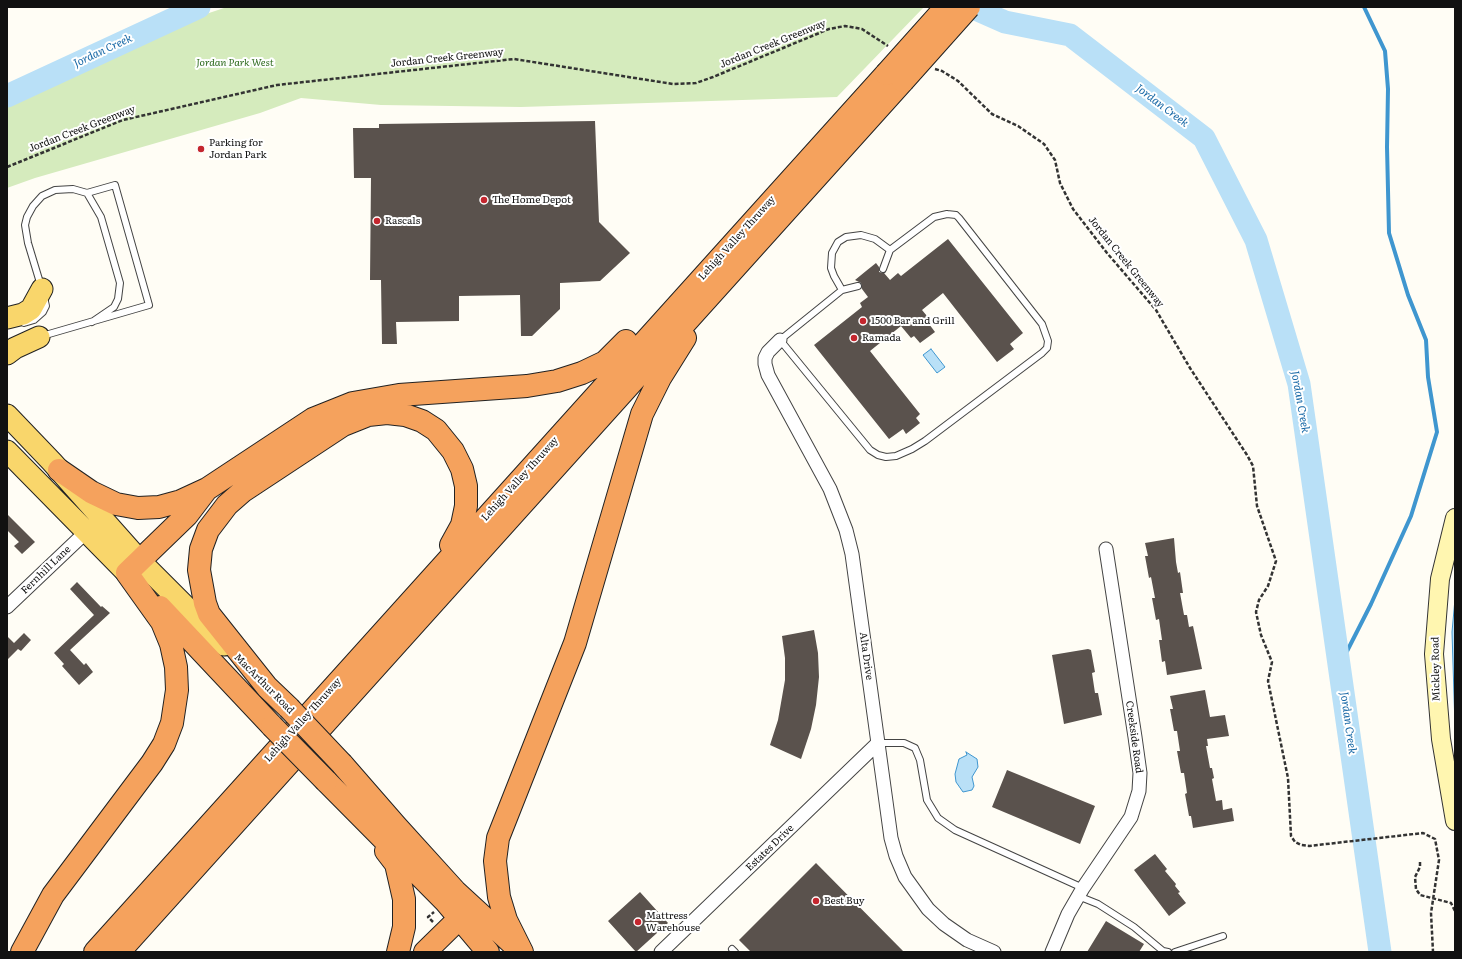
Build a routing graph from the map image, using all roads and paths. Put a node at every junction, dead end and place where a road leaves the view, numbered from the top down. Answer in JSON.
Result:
{"nodes":[{"id":1,"x":946,"y":7,"type":"edge"},
{"id":2,"x":969,"y":7,"type":"edge"},
{"id":3,"x":894,"y":50,"type":"dead end"},
{"id":4,"x":934,"y":69,"type":"dead end"},
{"id":5,"x":894,"y":77,"type":"junction"},
{"id":6,"x":7,"y":167,"type":"edge"},
{"id":7,"x":793,"y":176,"type":"junction"},
{"id":8,"x":87,"y":193,"type":"junction"},
{"id":9,"x":890,"y":250,"type":"junction"},
{"id":10,"x":883,"y":269,"type":"dead end"},
{"id":11,"x":719,"y":285,"type":"junction"},
{"id":12,"x":858,"y":286,"type":"dead end"},
{"id":13,"x":42,"y":289,"type":"joint"},
{"id":14,"x":842,"y":290,"type":"junction"},
{"id":15,"x":14,"y":321,"type":"edge"},
{"id":16,"x":92,"y":322,"type":"junction"},
{"id":17,"x":39,"y":337,"type":"joint"},
{"id":18,"x":780,"y":340,"type":"junction"},
{"id":19,"x":10,"y":348,"type":"edge"},
{"id":20,"x":7,"y":399,"type":"edge"},
{"id":21,"x":7,"y":415,"type":"edge"},
{"id":22,"x":7,"y":451,"type":"edge"},
{"id":23,"x":55,"y":466,"type":"junction"},
{"id":24,"x":207,"y":489,"type":"junction"},
{"id":25,"x":1455,"y":518,"type":"edge"},
{"id":26,"x":86,"y":532,"type":"junction"},
{"id":27,"x":1106,"y":549,"type":"dead end"},
{"id":28,"x":134,"y":567,"type":"junction"},
{"id":29,"x":416,"y":595,"type":"junction"},
{"id":30,"x":7,"y":608,"type":"edge"},
{"id":31,"x":268,"y":687,"type":"junction"},
{"id":32,"x":878,"y":743,"type":"junction"},
{"id":33,"x":358,"y":813,"type":"junction"},
{"id":34,"x":1455,"y":821,"type":"edge"},
{"id":35,"x":1420,"y":862,"type":"dead end"},
{"id":36,"x":1080,"y":892,"type":"junction"},
{"id":37,"x":1432,"y":899,"type":"junction"},
{"id":38,"x":164,"y":902,"type":"junction"},
{"id":39,"x":436,"y":909,"type":"dead end"},
{"id":40,"x":1455,"y":911,"type":"edge"},
{"id":41,"x":466,"y":912,"type":"junction"},
{"id":42,"x":438,"y":927,"type":"dead end"},
{"id":43,"x":1223,"y":936,"type":"dead end"},
{"id":44,"x":22,"y":952,"type":"edge"},
{"id":45,"x":95,"y":952,"type":"edge"},
{"id":46,"x":119,"y":952,"type":"edge"},
{"id":47,"x":134,"y":952,"type":"edge"},
{"id":48,"x":398,"y":952,"type":"edge"},
{"id":49,"x":425,"y":952,"type":"edge"},
{"id":50,"x":488,"y":952,"type":"edge"},
{"id":51,"x":522,"y":952,"type":"edge"},
{"id":52,"x":661,"y":952,"type":"edge"},
{"id":53,"x":994,"y":952,"type":"edge"},
{"id":54,"x":1052,"y":952,"type":"edge"},
{"id":55,"x":1168,"y":952,"type":"edge"},
{"id":56,"x":1175,"y":952,"type":"edge"},
{"id":57,"x":1433,"y":952,"type":"edge"}],
"edges":[{"from":1,"to":5,"type":"highway","name":"Lehigh Valley Thruway","bridge":true},
{"from":2,"to":5,"type":"highway","name":"Lehigh Valley Thruway","bridge":true},
{"from":3,"to":6,"type":"path","name":"Jordan Creek Greenway"},
{"from":4,"to":37,"type":"path","name":"Jordan Creek Greenway"},
{"from":5,"to":7,"type":"highway","name":"Lehigh Valley Thruway"},
{"from":5,"to":11,"type":"highway","name":"Lehigh Valley Thruway"},
{"from":7,"to":24,"type":"highway"},
{"from":7,"to":29,"type":"highway","name":"Lehigh Valley Thruway"},
{"from":8,"to":13,"type":"lane"},
{"from":8,"to":16,"type":"lane"},
{"from":8,"to":16,"type":"lane"},
{"from":9,"to":10,"type":"lane"},
{"from":9,"to":14,"type":"lane"},
{"from":9,"to":18,"type":"lane"},
{"from":11,"to":38,"type":"highway","name":"Lehigh Valley Thruway"},
{"from":11,"to":51,"type":"highway"},
{"from":12,"to":14,"type":"lane"},
{"from":13,"to":15,"type":"main road"},
{"from":14,"to":18,"type":"lane"},
{"from":16,"to":17,"type":"lane"},
{"from":17,"to":19,"type":"main road"},
{"from":18,"to":32,"type":"street","name":"Alta Drive"},
{"from":20,"to":23,"type":"main road"},
{"from":21,"to":23,"type":"main road","name":"MacArthur Road"},
{"from":22,"to":26,"type":"main road","name":"MacArthur Road"},
{"from":23,"to":24,"type":"highway"},
{"from":23,"to":28,"type":"main road","name":"MacArthur Road"},
{"from":24,"to":28,"type":"highway"},
{"from":25,"to":34,"type":"street","name":"Mickley Road"},
{"from":26,"to":28,"type":"main road","name":"MacArthur Road"},
{"from":26,"to":30,"type":"street","name":"Fernhill Lane"},
{"from":27,"to":36,"type":"street","name":"Creekside Road"},
{"from":28,"to":31,"type":"main road","name":"MacArthur Road"},
{"from":28,"to":33,"type":"highway","name":"MacArthur Road","bridge":true},
{"from":28,"to":44,"type":"highway"},
{"from":29,"to":31,"type":"highway"},
{"from":29,"to":45,"type":"highway","name":"Lehigh Valley Thruway"},
{"from":31,"to":41,"type":"highway","name":"MacArthur Road","bridge":true},
{"from":32,"to":36,"type":"lane"},
{"from":32,"to":52,"type":"street","name":"Estates Drive"},
{"from":32,"to":53,"type":"street","name":"Alta Drive"},
{"from":33,"to":41,"type":"highway","name":"MacArthur Road"},
{"from":33,"to":48,"type":"highway"},
{"from":35,"to":37,"type":"path"},
{"from":36,"to":54,"type":"street","name":"Creekside Road"},
{"from":36,"to":55,"type":"lane"},
{"from":37,"to":40,"type":"path"},
{"from":37,"to":57,"type":"path","name":"Jordan Creek Greenway"},
{"from":38,"to":46,"type":"highway","name":"Lehigh Valley Thruway"},
{"from":38,"to":47,"type":"highway"},
{"from":39,"to":42,"type":"path"},
{"from":41,"to":49,"type":"highway"},
{"from":41,"to":50,"type":"highway","name":"MacArthur Road"},
{"from":41,"to":51,"type":"highway","name":"MacArthur Road"},
{"from":43,"to":56,"type":"lane"}]}
